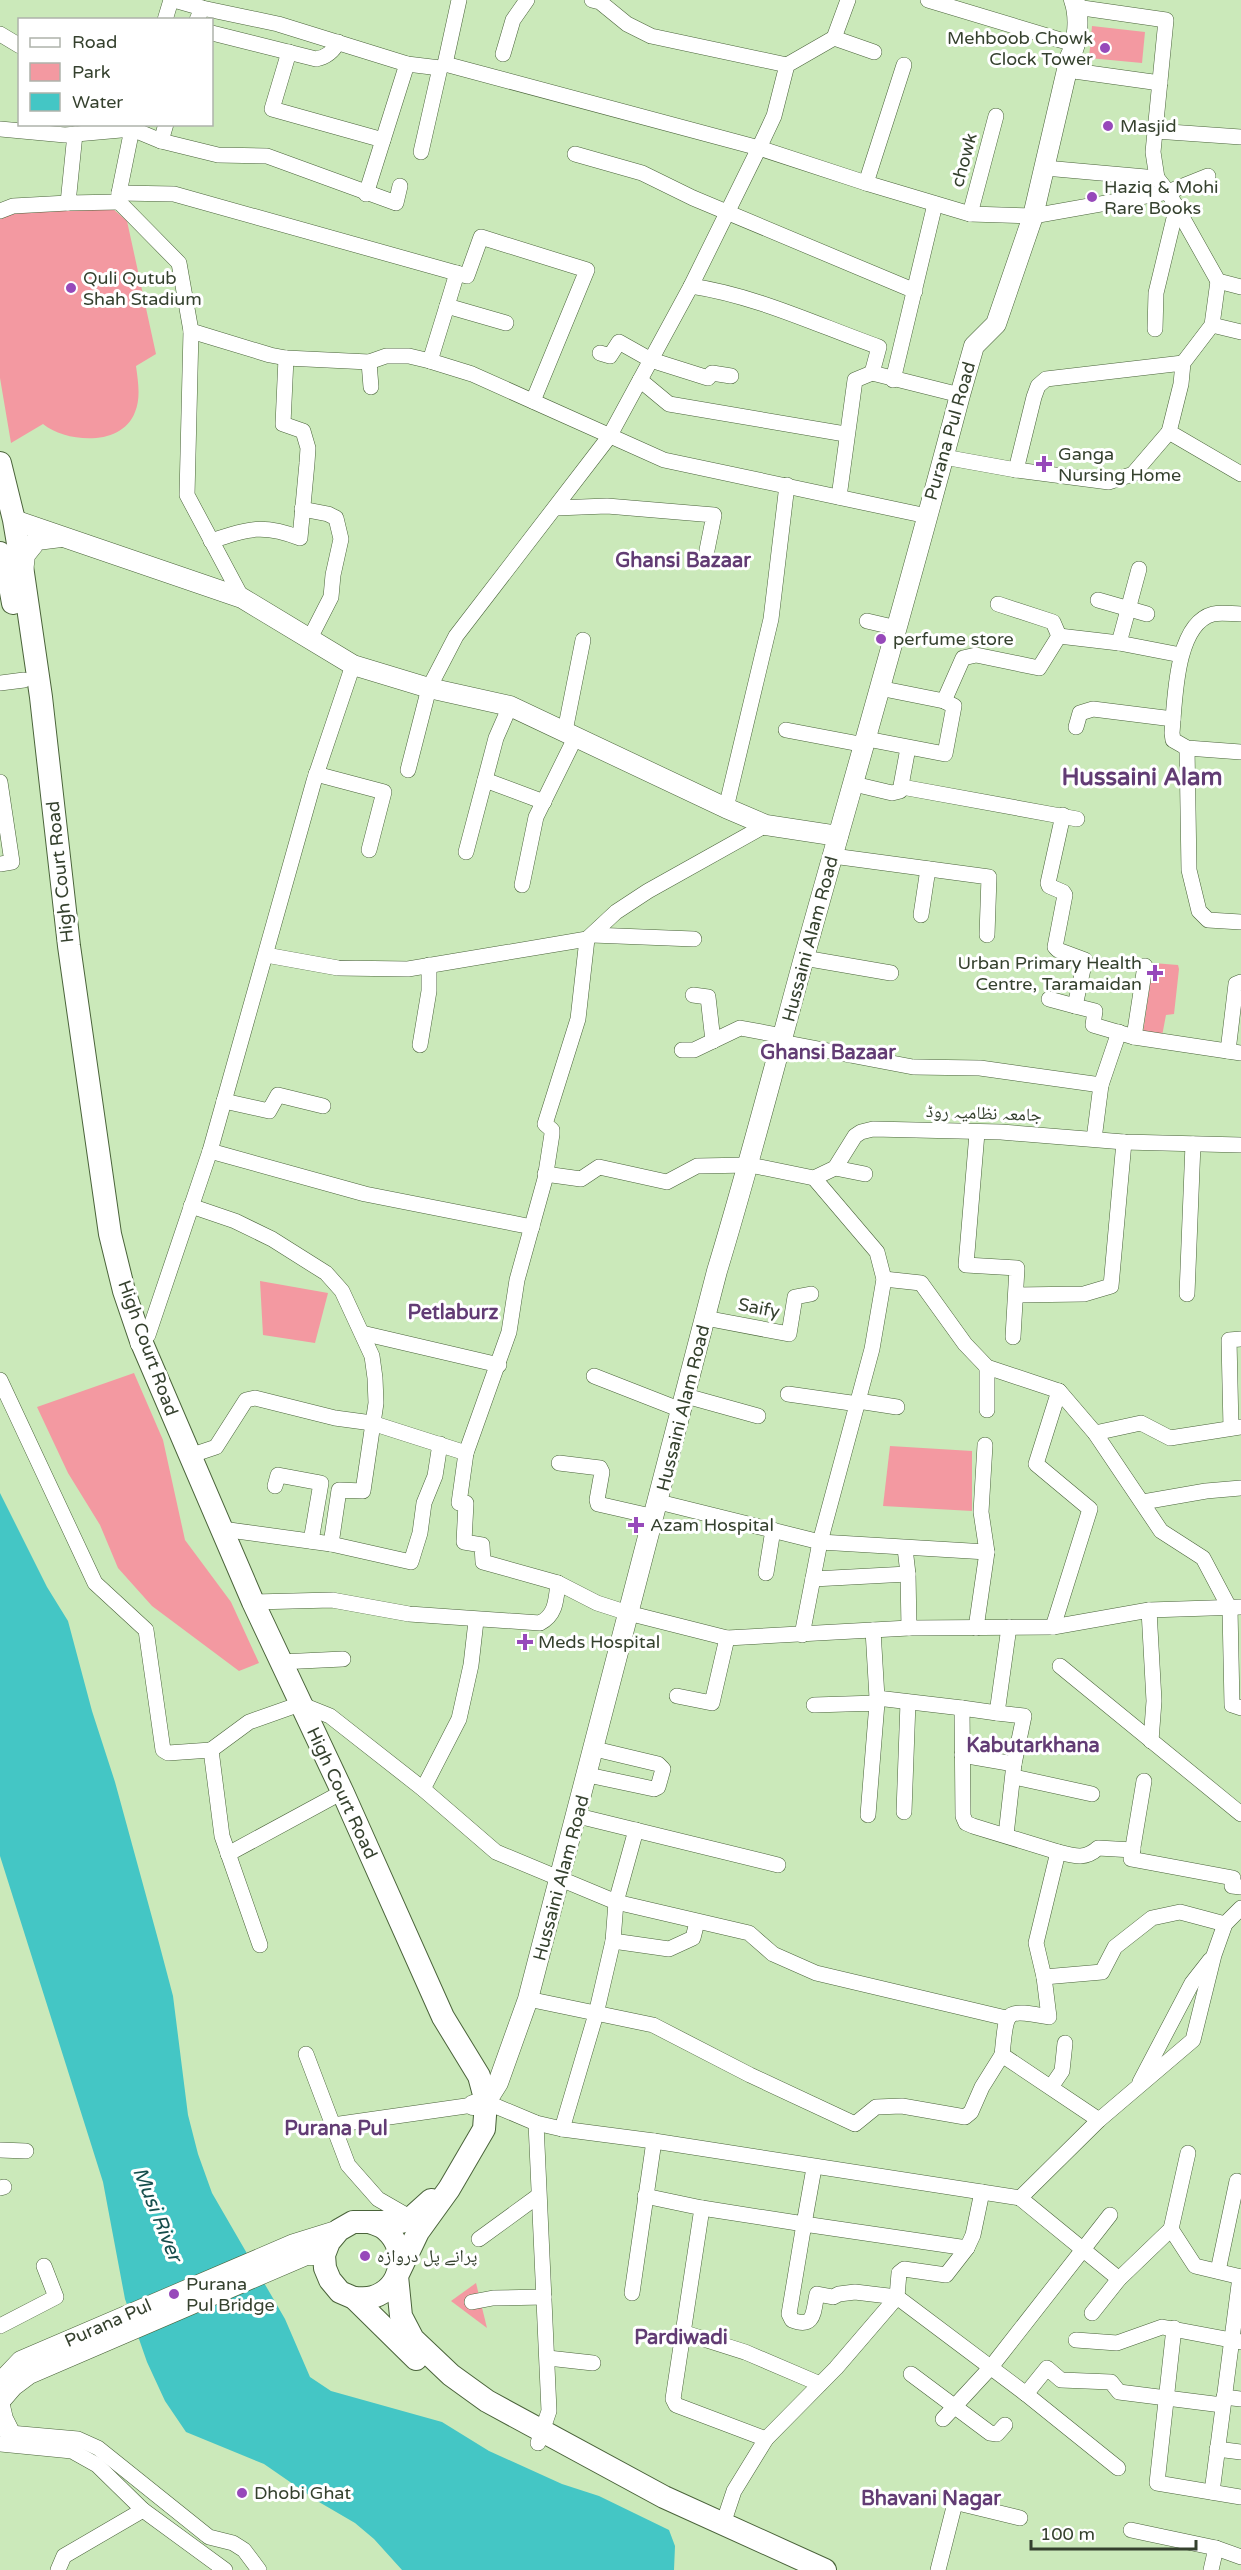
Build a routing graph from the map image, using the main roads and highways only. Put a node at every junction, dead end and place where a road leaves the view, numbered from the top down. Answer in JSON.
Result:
{"nodes":[{"id":1,"x":1070,"y":2,"type":"edge"},
{"id":2,"x":0,"y":463,"type":"edge"},
{"id":3,"x":2,"y":485,"type":"edge"},
{"id":4,"x":7,"y":518,"type":"edge"},
{"id":5,"x":69,"y":538,"type":"junction"},
{"id":6,"x":0,"y":553,"type":"edge"},
{"id":7,"x":22,"y":573,"type":"junction"},
{"id":8,"x":838,"y":836,"type":"junction"},
{"id":9,"x":138,"y":1344,"type":"junction"},
{"id":10,"x":295,"y":1705,"type":"junction"},
{"id":11,"x":480,"y":2103,"type":"junction"},
{"id":12,"x":369,"y":2222,"type":"junction"},
{"id":13,"x":339,"y":2230,"type":"junction"},
{"id":14,"x":296,"y":2251,"type":"junction"},
{"id":15,"x":324,"y":2254,"type":"junction"},
{"id":16,"x":398,"y":2276,"type":"junction"},
{"id":17,"x":354,"y":2298,"type":"junction"},
{"id":18,"x":25,"y":2367,"type":"junction"},
{"id":19,"x":0,"y":2383,"type":"edge"},
{"id":20,"x":0,"y":2403,"type":"edge"},
{"id":21,"x":3,"y":2435,"type":"edge"},
{"id":22,"x":541,"y":2438,"type":"junction"},
{"id":23,"x":793,"y":2570,"type":"edge"},
{"id":24,"x":825,"y":2570,"type":"edge"}],
"edges":[{"from":1,"to":8,"type":"main road","name":"Purana Pul Road"},
{"from":2,"to":3,"type":"highway","name":"High Court Road"},
{"from":3,"to":4,"type":"highway","name":"High Court Road"},
{"from":4,"to":5,"type":"main road"},
{"from":4,"to":7,"type":"highway","name":"High Court Road"},
{"from":5,"to":7,"type":"main road"},
{"from":5,"to":8,"type":"main road"},
{"from":6,"to":9,"type":"highway","name":"High Court Road"},
{"from":7,"to":9,"type":"highway","name":"High Court Road"},
{"from":8,"to":11,"type":"main road","name":"Hussaini Alam Road"},
{"from":9,"to":10,"type":"highway","name":"High Court Road"},
{"from":9,"to":10,"type":"highway","name":"High Court Road"},
{"from":10,"to":11,"type":"highway","name":"High Court Road"},
{"from":10,"to":11,"type":"highway","name":"High Court Road"},
{"from":11,"to":12,"type":"highway"},
{"from":11,"to":16,"type":"highway"},
{"from":12,"to":13,"type":"highway"},
{"from":12,"to":16,"type":"highway"},
{"from":13,"to":14,"type":"main road"},
{"from":13,"to":15,"type":"highway"},
{"from":14,"to":15,"type":"main road"},
{"from":14,"to":18,"type":"main road","name":"Purana Pul"},
{"from":15,"to":17,"type":"highway"},
{"from":16,"to":17,"type":"highway"},
{"from":16,"to":22,"type":"highway"},
{"from":17,"to":22,"type":"highway"},
{"from":18,"to":19,"type":"main road"},
{"from":18,"to":20,"type":"main road"},
{"from":20,"to":21,"type":"main road"},
{"from":22,"to":23,"type":"highway"},
{"from":22,"to":24,"type":"highway"}]}
